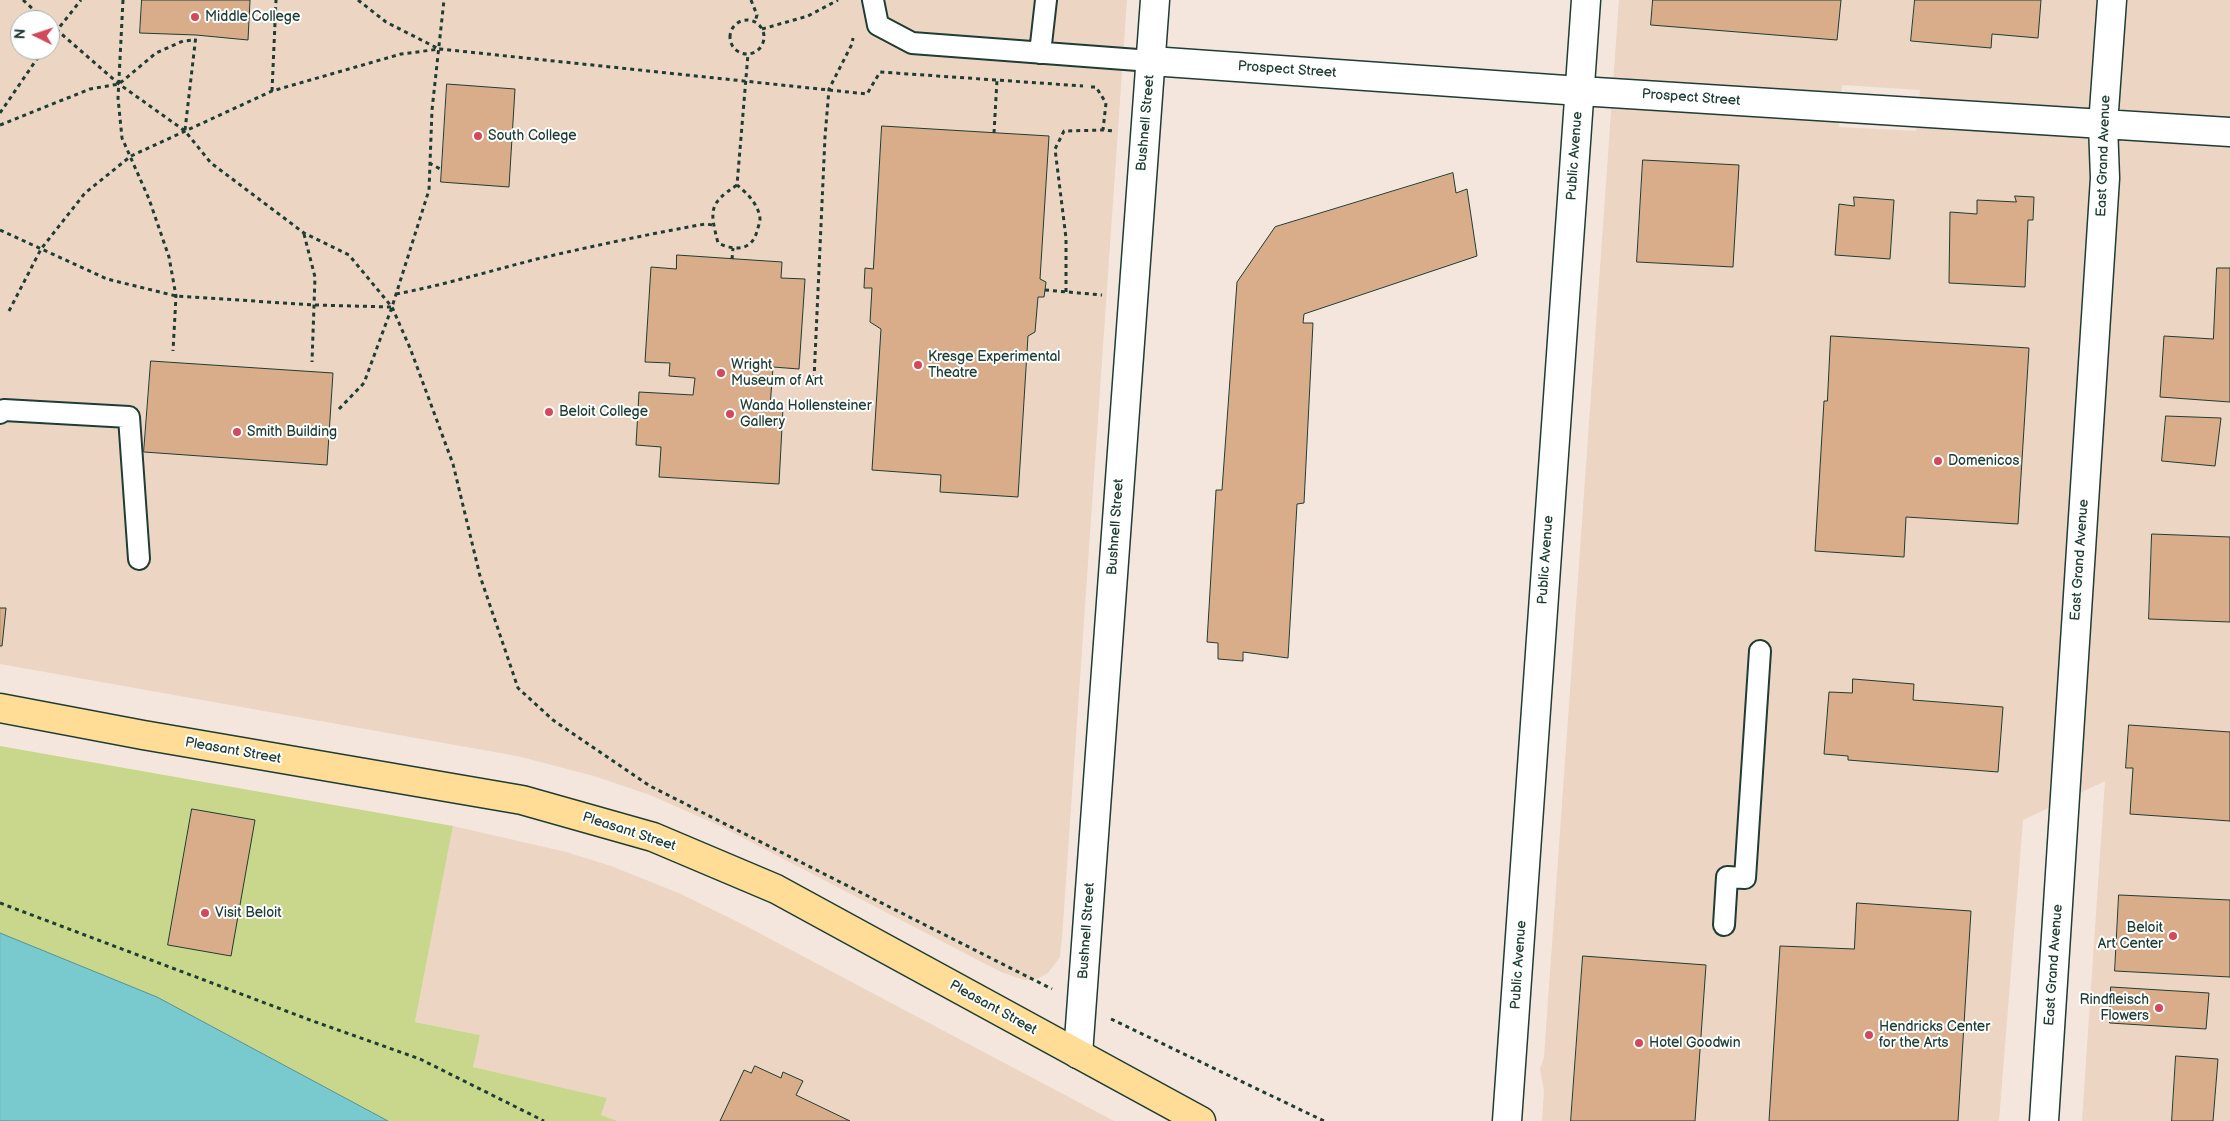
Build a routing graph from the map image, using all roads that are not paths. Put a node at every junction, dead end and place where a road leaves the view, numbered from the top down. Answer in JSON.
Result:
{"nodes":[{"id":1,"x":873,"y":0,"type":"edge"},
{"id":2,"x":1046,"y":0,"type":"edge"},
{"id":3,"x":1155,"y":0,"type":"edge"},
{"id":4,"x":1586,"y":0,"type":"edge"},
{"id":5,"x":2112,"y":0,"type":"edge"},
{"id":6,"x":1040,"y":53,"type":"junction"},
{"id":7,"x":1151,"y":61,"type":"junction"},
{"id":8,"x":1580,"y":91,"type":"junction"},
{"id":9,"x":2103,"y":124,"type":"junction"},
{"id":10,"x":2230,"y":132,"type":"edge"},
{"id":11,"x":0,"y":413,"type":"edge"},
{"id":12,"x":139,"y":559,"type":"dead end"},
{"id":13,"x":1760,"y":651,"type":"dead end"},
{"id":14,"x":0,"y":708,"type":"edge"},
{"id":15,"x":1724,"y":925,"type":"dead end"},
{"id":16,"x":1078,"y":1054,"type":"junction"},
{"id":17,"x":1201,"y":1121,"type":"edge"},
{"id":18,"x":1507,"y":1121,"type":"edge"},
{"id":19,"x":2044,"y":1121,"type":"edge"}],
"edges":[{"from":1,"to":6,"type":"lane"},
{"from":2,"to":6,"type":"lane"},
{"from":3,"to":7,"type":"street","name":"Bushnell Street"},
{"from":4,"to":8,"type":"street","name":"Public Avenue"},
{"from":5,"to":9,"type":"street","name":"East Grand Avenue"},
{"from":6,"to":7,"type":"lane"},
{"from":7,"to":8,"type":"street","name":"Prospect Street"},
{"from":7,"to":16,"type":"street","name":"Bushnell Street"},
{"from":8,"to":9,"type":"street","name":"Prospect Street"},
{"from":8,"to":18,"type":"street","name":"Public Avenue"},
{"from":9,"to":10,"type":"street","name":"Prospect Street"},
{"from":9,"to":19,"type":"street","name":"East Grand Avenue"},
{"from":11,"to":12,"type":"lane"},
{"from":13,"to":15,"type":"lane"},
{"from":14,"to":16,"type":"main road","name":"Pleasant Street"},
{"from":16,"to":17,"type":"main road","name":"Pleasant Street"}]}
